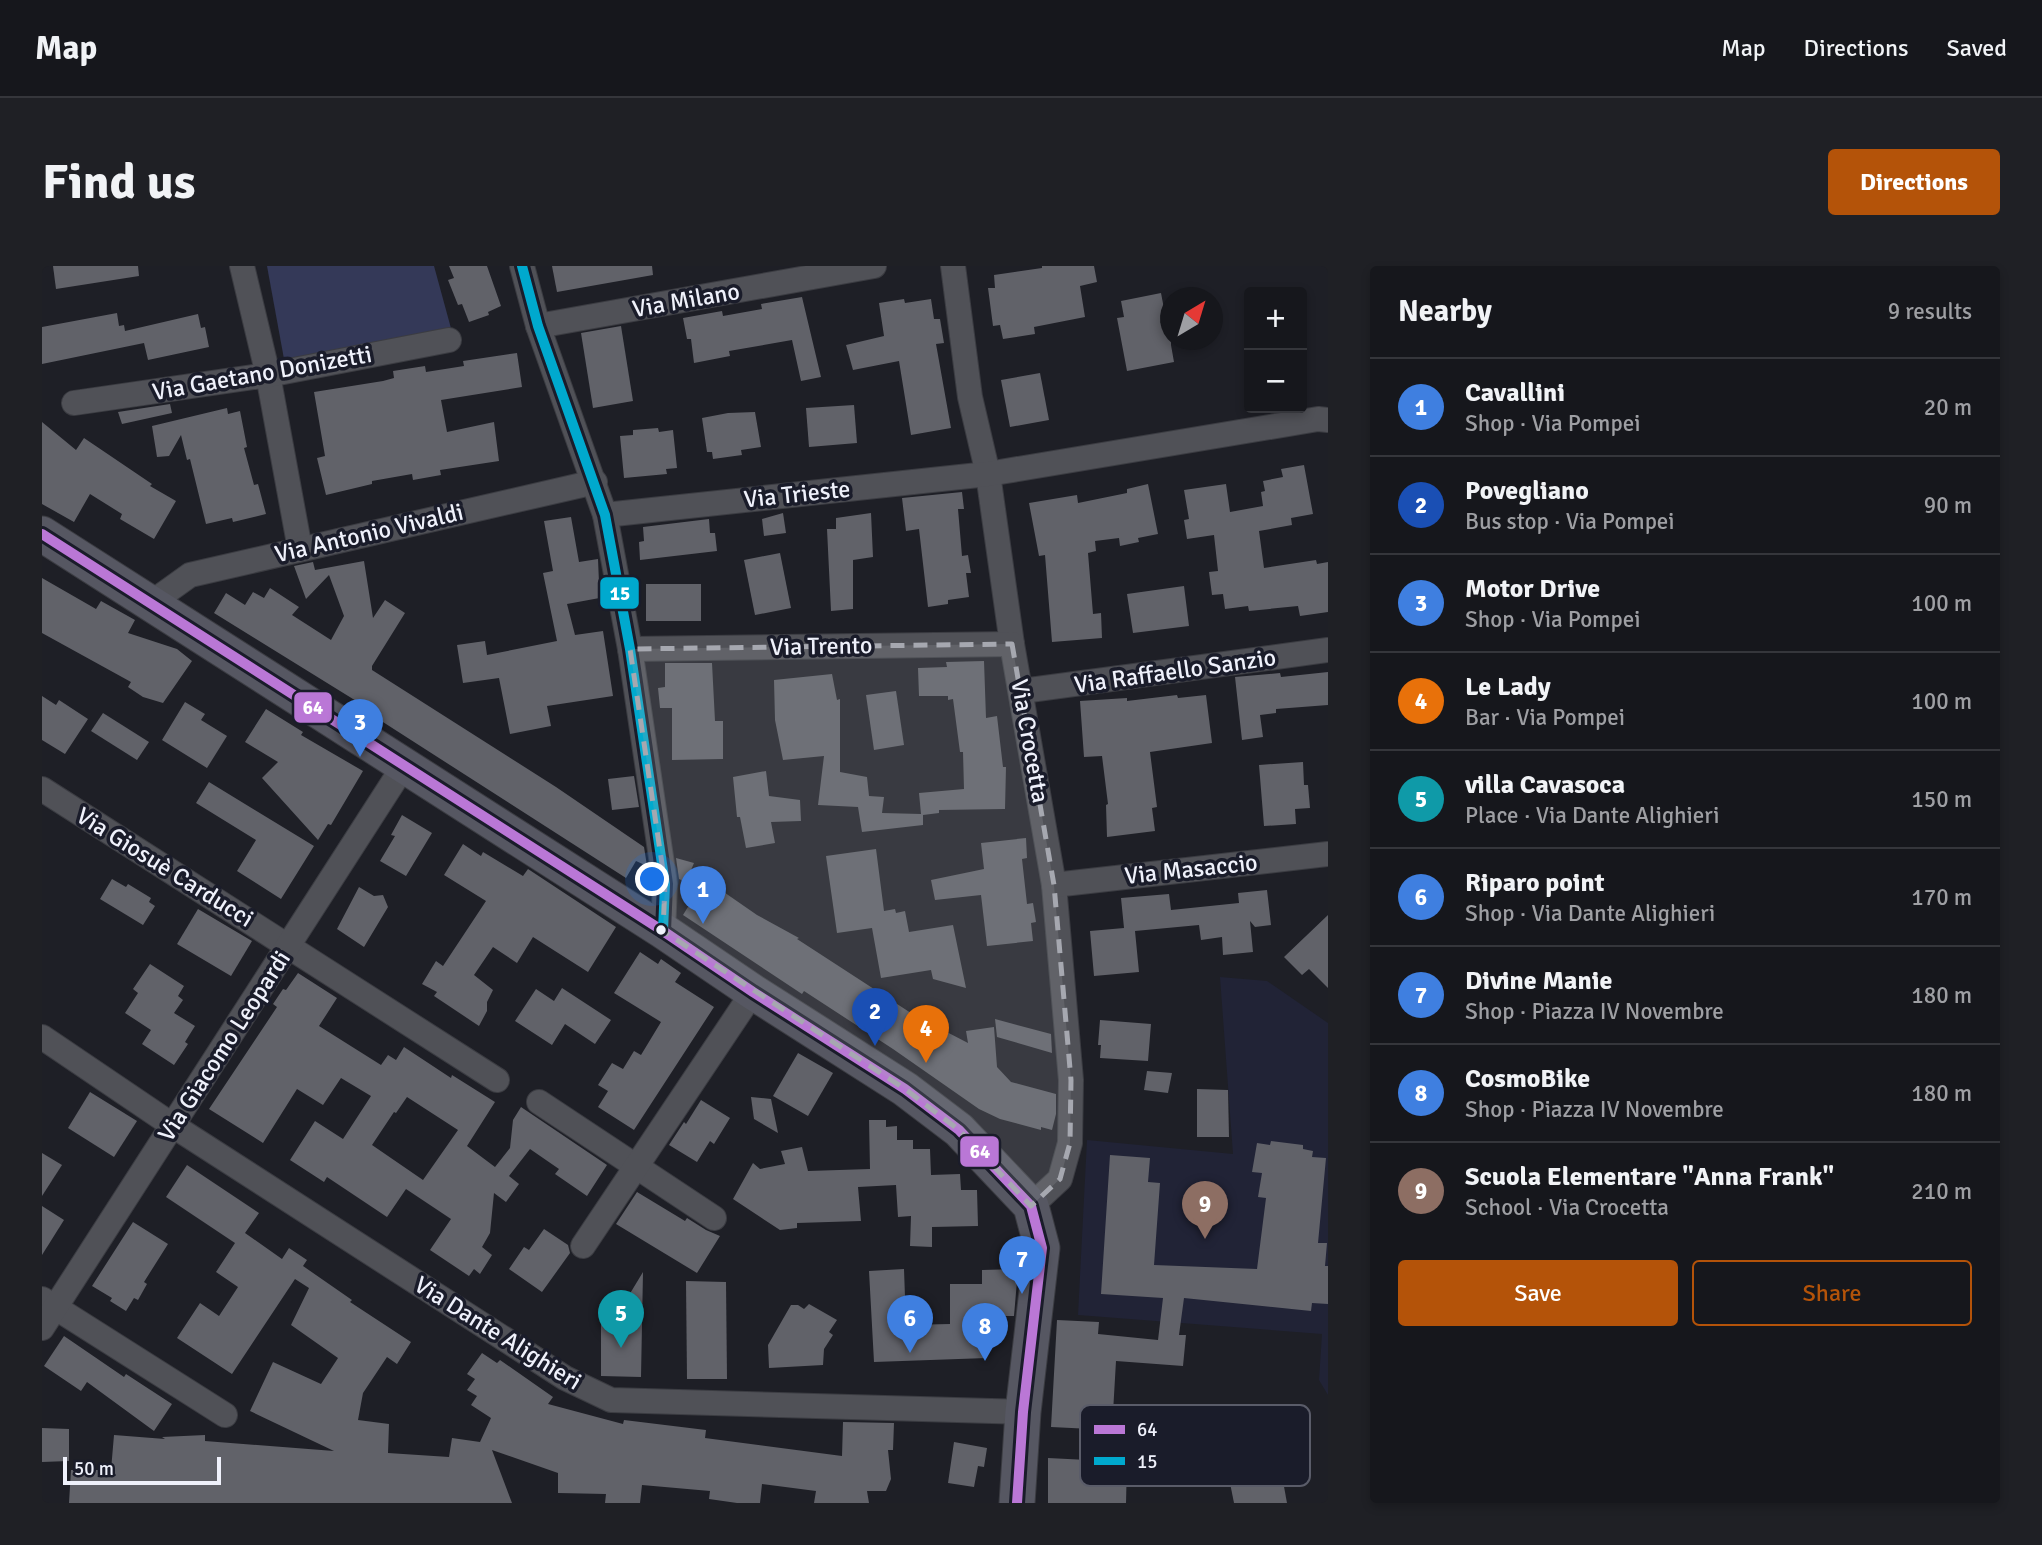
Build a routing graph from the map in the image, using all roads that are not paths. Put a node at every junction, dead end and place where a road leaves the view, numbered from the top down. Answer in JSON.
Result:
{"nodes":[{"id":1,"x":242,"y":266,"type":"edge"},
{"id":2,"x":522,"y":266,"type":"edge"},
{"id":3,"x":874,"y":266,"type":"edge"},
{"id":4,"x":953,"y":266,"type":"edge"},
{"id":5,"x":538,"y":326,"type":"junction"},
{"id":6,"x":450,"y":340,"type":"dead end"},
{"id":7,"x":268,"y":375,"type":"junction"},
{"id":8,"x":74,"y":403,"type":"dead end"},
{"id":9,"x":1328,"y":420,"type":"edge"},
{"id":10,"x":988,"y":474,"type":"junction"},
{"id":11,"x":595,"y":482,"type":"junction"},
{"id":12,"x":605,"y":515,"type":"junction"},
{"id":13,"x":42,"y":534,"type":"edge"},
{"id":14,"x":300,"y":549,"type":"junction"},
{"id":15,"x":151,"y":603,"type":"junction"},
{"id":16,"x":1013,"y":644,"type":"junction"},
{"id":17,"x":630,"y":649,"type":"junction"},
{"id":18,"x":1328,"y":650,"type":"edge"},
{"id":19,"x":1022,"y":691,"type":"junction"},
{"id":20,"x":405,"y":764,"type":"junction"},
{"id":21,"x":42,"y":789,"type":"edge"},
{"id":22,"x":1328,"y":854,"type":"edge"},
{"id":23,"x":1054,"y":885,"type":"junction"},
{"id":24,"x":663,"y":931,"type":"junction"},
{"id":25,"x":289,"y":945,"type":"junction"},
{"id":26,"x":753,"y":992,"type":"junction"},
{"id":27,"x":42,"y":1037,"type":"edge"},
{"id":28,"x":497,"y":1080,"type":"dead end"},
{"id":29,"x":539,"y":1102,"type":"dead end"},
{"id":30,"x":172,"y":1125,"type":"junction"},
{"id":31,"x":635,"y":1167,"type":"junction"},
{"id":32,"x":1031,"y":1206,"type":"junction"},
{"id":33,"x":714,"y":1218,"type":"dead end"},
{"id":34,"x":583,"y":1246,"type":"dead end"},
{"id":35,"x":49,"y":1303,"type":"edge"},
{"id":36,"x":42,"y":1328,"type":"edge"},
{"id":37,"x":1023,"y":1412,"type":"junction"},
{"id":38,"x":225,"y":1415,"type":"dead end"},
{"id":39,"x":1017,"y":1503,"type":"edge"}],
"edges":[{"from":1,"to":7,"type":"street"},
{"from":2,"to":5,"type":"street"},
{"from":3,"to":5,"type":"street","name":"Via Milano"},
{"from":4,"to":10,"type":"street","name":"Via Crocetta"},
{"from":5,"to":11,"type":"street"},
{"from":6,"to":7,"type":"street","name":"Via Gaetano Donizetti"},
{"from":7,"to":8,"type":"street","name":"Via Gaetano Donizetti"},
{"from":7,"to":14,"type":"street"},
{"from":9,"to":10,"type":"street","name":"Via Trieste"},
{"from":10,"to":12,"type":"street","name":"Via Trieste"},
{"from":10,"to":16,"type":"street","name":"Via Crocetta"},
{"from":11,"to":12,"type":"street"},
{"from":11,"to":14,"type":"street","name":"Via Antonio Vivaldi"},
{"from":12,"to":17,"type":"street"},
{"from":13,"to":15,"type":"street"},
{"from":14,"to":15,"type":"street","name":"Via Antonio Vivaldi"},
{"from":15,"to":20,"type":"street"},
{"from":16,"to":17,"type":"street","name":"Via Trento"},
{"from":16,"to":19,"type":"street","name":"Via Crocetta"},
{"from":17,"to":24,"type":"street"},
{"from":18,"to":19,"type":"street","name":"Via Raffaello Sanzio"},
{"from":19,"to":23,"type":"street","name":"Via Crocetta"},
{"from":20,"to":24,"type":"street"},
{"from":20,"to":25,"type":"street","name":"Via Giacomo Leopardi"},
{"from":21,"to":25,"type":"street","name":"Via Giosuè Carducci"},
{"from":22,"to":23,"type":"street","name":"Via Masaccio"},
{"from":23,"to":32,"type":"street","name":"Via Crocetta"},
{"from":24,"to":26,"type":"street"},
{"from":25,"to":28,"type":"street","name":"Via Giosuè Carducci"},
{"from":25,"to":30,"type":"street","name":"Via Giacomo Leopardi"},
{"from":26,"to":31,"type":"street"},
{"from":26,"to":32,"type":"street"},
{"from":27,"to":30,"type":"street","name":"Via Dante Alighieri"},
{"from":29,"to":31,"type":"street"},
{"from":30,"to":35,"type":"street","name":"Via Giacomo Leopardi"},
{"from":30,"to":37,"type":"street","name":"Via Dante Alighieri"},
{"from":31,"to":33,"type":"street"},
{"from":31,"to":34,"type":"street"},
{"from":32,"to":37,"type":"street"},
{"from":35,"to":36,"type":"street","name":"Via Giacomo Leopardi"},
{"from":35,"to":38,"type":"street"},
{"from":37,"to":39,"type":"street"}]}
